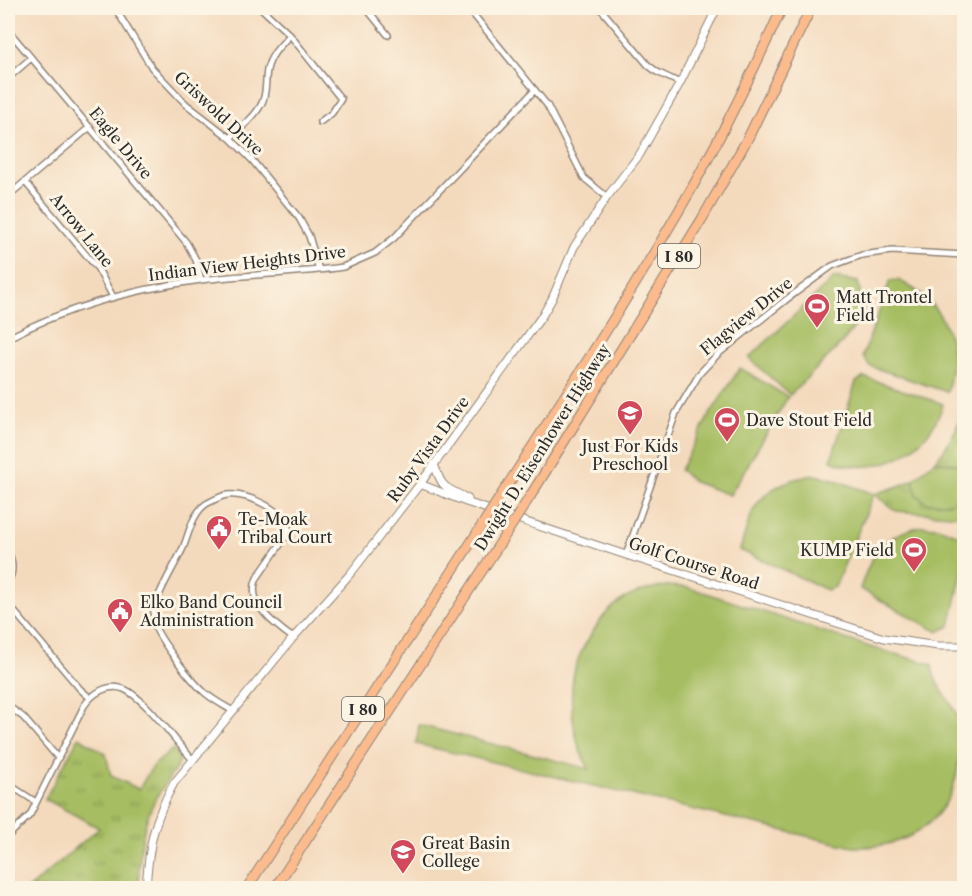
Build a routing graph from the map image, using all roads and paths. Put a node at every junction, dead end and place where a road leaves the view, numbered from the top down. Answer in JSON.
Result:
{"nodes":[{"id":1,"x":115,"y":8,"type":"edge"},
{"id":2,"x":261,"y":8,"type":"edge"},
{"id":3,"x":366,"y":8,"type":"edge"},
{"id":4,"x":468,"y":8,"type":"edge"},
{"id":5,"x":600,"y":8,"type":"edge"},
{"id":6,"x":717,"y":8,"type":"edge"},
{"id":7,"x":782,"y":8,"type":"edge"},
{"id":8,"x":811,"y":8,"type":"edge"},
{"id":9,"x":8,"y":30,"type":"edge"},
{"id":10,"x":290,"y":34,"type":"junction"},
{"id":11,"x":388,"y":35,"type":"dead end"},
{"id":12,"x":30,"y":59,"type":"junction"},
{"id":13,"x":8,"y":78,"type":"edge"},
{"id":14,"x":680,"y":83,"type":"junction"},
{"id":15,"x":535,"y":90,"type":"junction"},
{"id":16,"x":320,"y":122,"type":"dead end"},
{"id":17,"x":90,"y":127,"type":"junction"},
{"id":18,"x":230,"y":138,"type":"junction"},
{"id":19,"x":26,"y":182,"type":"junction"},
{"id":20,"x":8,"y":196,"type":"edge"},
{"id":21,"x":607,"y":197,"type":"junction"},
{"id":22,"x":964,"y":255,"type":"edge"},
{"id":23,"x":319,"y":270,"type":"junction"},
{"id":24,"x":201,"y":280,"type":"junction"},
{"id":25,"x":113,"y":297,"type":"junction"},
{"id":26,"x":8,"y":338,"type":"edge"},
{"id":27,"x":434,"y":464,"type":"junction"},
{"id":28,"x":420,"y":484,"type":"junction"},
{"id":29,"x":483,"y":508,"type":"junction"},
{"id":30,"x":8,"y":551,"type":"edge"},
{"id":31,"x":626,"y":555,"type":"junction"},
{"id":32,"x":8,"y":582,"type":"edge"},
{"id":33,"x":8,"y":604,"type":"edge"},
{"id":34,"x":293,"y":638,"type":"junction"},
{"id":35,"x":964,"y":646,"type":"edge"},
{"id":36,"x":89,"y":697,"type":"junction"},
{"id":37,"x":8,"y":706,"type":"edge"},
{"id":38,"x":233,"y":711,"type":"junction"},
{"id":39,"x":58,"y":758,"type":"junction"},
{"id":40,"x":193,"y":760,"type":"junction"},
{"id":41,"x":8,"y":784,"type":"edge"},
{"id":42,"x":36,"y":802,"type":"junction"},
{"id":43,"x":8,"y":836,"type":"edge"},
{"id":44,"x":146,"y":888,"type":"edge"},
{"id":45,"x":247,"y":888,"type":"edge"},
{"id":46,"x":275,"y":888,"type":"edge"}],
"edges":[{"from":1,"to":18,"type":"street","name":"Griswold Drive"},
{"from":2,"to":10,"type":"street"},
{"from":3,"to":11,"type":"street"},
{"from":4,"to":15,"type":"street"},
{"from":5,"to":14,"type":"street"},
{"from":6,"to":14,"type":"street","name":"Ruby Vista Drive"},
{"from":7,"to":45,"type":"highway","name":"Dwight D. Eisenhower Highway","number":"I 80","bridge":true},
{"from":8,"to":46,"type":"highway","name":"Dwight D. Eisenhower Highway","number":"I 80","bridge":true},
{"from":9,"to":12,"type":"street","name":"Eagle Drive"},
{"from":10,"to":16,"type":"street"},
{"from":10,"to":18,"type":"street"},
{"from":12,"to":13,"type":"street"},
{"from":12,"to":17,"type":"street","name":"Eagle Drive"},
{"from":14,"to":21,"type":"street","name":"Ruby Vista Drive"},
{"from":15,"to":21,"type":"street"},
{"from":15,"to":23,"type":"street","name":"Indian View Heights Drive"},
{"from":17,"to":19,"type":"street"},
{"from":17,"to":24,"type":"street","name":"Eagle Drive"},
{"from":18,"to":23,"type":"street","name":"Griswold Drive"},
{"from":19,"to":20,"type":"street"},
{"from":19,"to":25,"type":"street","name":"Arrow Lane"},
{"from":21,"to":27,"type":"street","name":"Ruby Vista Drive"},
{"from":22,"to":31,"type":"street","name":"Flagview Drive"},
{"from":23,"to":24,"type":"street","name":"Indian View Heights Drive"},
{"from":24,"to":25,"type":"street","name":"Indian View Heights Drive"},
{"from":25,"to":26,"type":"street","name":"Indian View Heights Drive"},
{"from":27,"to":28,"type":"street","name":"Ruby Vista Drive"},
{"from":27,"to":29,"type":"street"},
{"from":28,"to":29,"type":"street","name":"Golf Course Road"},
{"from":28,"to":34,"type":"street","name":"Ruby Vista Drive"},
{"from":29,"to":31,"type":"street","name":"Golf Course Road"},
{"from":30,"to":32,"type":"street"},
{"from":31,"to":35,"type":"street","name":"Golf Course Road"},
{"from":33,"to":36,"type":"street"},
{"from":34,"to":38,"type":"street","name":"Ruby Vista Drive"},
{"from":34,"to":38,"type":"street"},
{"from":36,"to":39,"type":"street"},
{"from":36,"to":40,"type":"street"},
{"from":37,"to":39,"type":"street"},
{"from":38,"to":40,"type":"street","name":"Ruby Vista Drive"},
{"from":39,"to":42,"type":"street"},
{"from":40,"to":44,"type":"street","name":"Ruby Vista Drive"},
{"from":41,"to":42,"type":"street"},
{"from":42,"to":43,"type":"street"}]}
